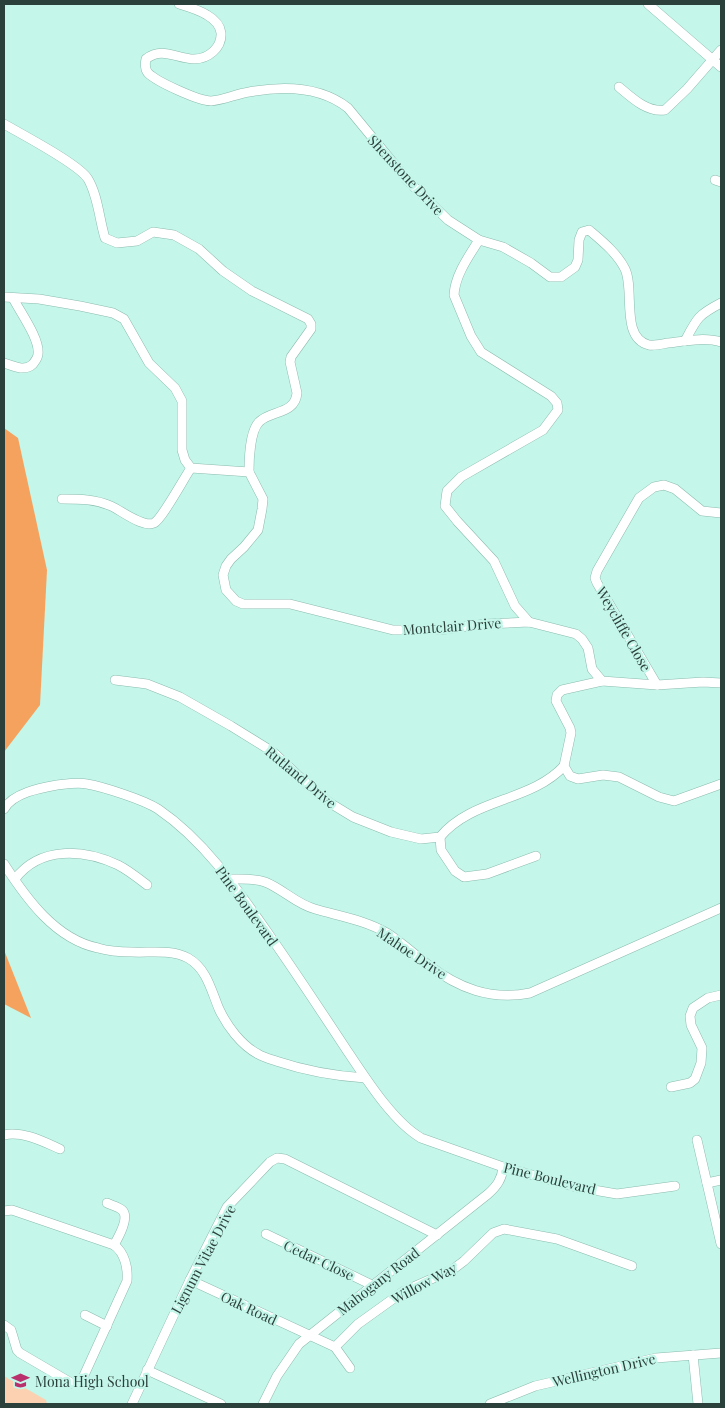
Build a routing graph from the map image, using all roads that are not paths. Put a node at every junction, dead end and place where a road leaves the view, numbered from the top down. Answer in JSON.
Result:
{"nodes":[{"id":1,"x":179,"y":4,"type":"edge"},
{"id":2,"x":648,"y":4,"type":"edge"},
{"id":3,"x":191,"y":6,"type":"edge"},
{"id":4,"x":721,"y":50,"type":"edge"},
{"id":5,"x":712,"y":60,"type":"junction"},
{"id":6,"x":721,"y":67,"type":"edge"},
{"id":7,"x":619,"y":87,"type":"dead end"},
{"id":8,"x":4,"y":124,"type":"edge"},
{"id":9,"x":479,"y":240,"type":"junction"},
{"id":10,"x":8,"y":298,"type":"edge"},
{"id":11,"x":721,"y":303,"type":"edge"},
{"id":12,"x":685,"y":341,"type":"junction"},
{"id":13,"x":721,"y":342,"type":"edge"},
{"id":14,"x":4,"y":363,"type":"edge"},
{"id":15,"x":191,"y":468,"type":"junction"},
{"id":16,"x":249,"y":472,"type":"junction"},
{"id":17,"x":62,"y":499,"type":"dead end"},
{"id":18,"x":721,"y":513,"type":"edge"},
{"id":19,"x":529,"y":622,"type":"junction"},
{"id":20,"x":115,"y":680,"type":"dead end"},
{"id":21,"x":602,"y":681,"type":"junction"},
{"id":22,"x":721,"y":683,"type":"edge"},
{"id":23,"x":657,"y":685,"type":"junction"},
{"id":24,"x":564,"y":766,"type":"junction"},
{"id":25,"x":721,"y":784,"type":"edge"},
{"id":26,"x":5,"y":802,"type":"edge"},
{"id":27,"x":440,"y":837,"type":"junction"},
{"id":28,"x":536,"y":856,"type":"dead end"},
{"id":29,"x":4,"y":864,"type":"edge"},
{"id":30,"x":15,"y":879,"type":"junction"},
{"id":31,"x":230,"y":879,"type":"junction"},
{"id":32,"x":147,"y":884,"type":"dead end"},
{"id":33,"x":721,"y":908,"type":"edge"},
{"id":34,"x":721,"y":995,"type":"edge"},
{"id":35,"x":365,"y":1078,"type":"junction"},
{"id":36,"x":671,"y":1087,"type":"dead end"},
{"id":37,"x":4,"y":1135,"type":"edge"},
{"id":38,"x":697,"y":1140,"type":"dead end"},
{"id":39,"x":60,"y":1150,"type":"dead end"},
{"id":40,"x":503,"y":1167,"type":"junction"},
{"id":41,"x":721,"y":1180,"type":"edge"},
{"id":42,"x":707,"y":1183,"type":"junction"},
{"id":43,"x":675,"y":1186,"type":"dead end"},
{"id":44,"x":107,"y":1203,"type":"dead end"},
{"id":45,"x":4,"y":1211,"type":"edge"},
{"id":46,"x":266,"y":1234,"type":"dead end"},
{"id":47,"x":437,"y":1235,"type":"junction"},
{"id":48,"x":721,"y":1244,"type":"edge"},
{"id":49,"x":114,"y":1245,"type":"junction"},
{"id":50,"x":632,"y":1266,"type":"dead end"},
{"id":51,"x":190,"y":1280,"type":"junction"},
{"id":52,"x":372,"y":1285,"type":"junction"},
{"id":53,"x":85,"y":1315,"type":"dead end"},
{"id":54,"x":4,"y":1325,"type":"edge"},
{"id":55,"x":107,"y":1326,"type":"junction"},
{"id":56,"x":308,"y":1336,"type":"junction"},
{"id":57,"x":335,"y":1347,"type":"junction"},
{"id":58,"x":721,"y":1353,"type":"edge"},
{"id":59,"x":693,"y":1355,"type":"junction"},
{"id":60,"x":350,"y":1368,"type":"dead end"},
{"id":61,"x":147,"y":1370,"type":"junction"},
{"id":62,"x":132,"y":1404,"type":"edge"},
{"id":63,"x":221,"y":1404,"type":"edge"},
{"id":64,"x":263,"y":1404,"type":"edge"},
{"id":65,"x":490,"y":1404,"type":"edge"},
{"id":66,"x":698,"y":1404,"type":"edge"}],
"edges":[{"from":1,"to":3,"type":"street","name":"Shenstone Drive"},
{"from":2,"to":5,"type":"street"},
{"from":3,"to":9,"type":"street","name":"Shenstone Drive"},
{"from":4,"to":5,"type":"street"},
{"from":5,"to":6,"type":"street"},
{"from":5,"to":7,"type":"street"},
{"from":8,"to":16,"type":"street"},
{"from":9,"to":12,"type":"street","name":"Shenstone Drive"},
{"from":9,"to":19,"type":"street"},
{"from":10,"to":14,"type":"street"},
{"from":10,"to":15,"type":"street"},
{"from":11,"to":12,"type":"street"},
{"from":12,"to":13,"type":"street","name":"Shenstone Drive"},
{"from":15,"to":16,"type":"street"},
{"from":15,"to":17,"type":"street"},
{"from":16,"to":19,"type":"street","name":"Montclair Drive"},
{"from":18,"to":23,"type":"street","name":"Weycliffe Close"},
{"from":19,"to":21,"type":"street","name":"Montclair Drive"},
{"from":20,"to":27,"type":"street","name":"Rutland Drive"},
{"from":21,"to":23,"type":"street"},
{"from":21,"to":24,"type":"street"},
{"from":22,"to":23,"type":"street"},
{"from":24,"to":25,"type":"street"},
{"from":24,"to":27,"type":"street"},
{"from":26,"to":31,"type":"street","name":"Pine Boulevard"},
{"from":27,"to":28,"type":"street"},
{"from":29,"to":30,"type":"street"},
{"from":30,"to":32,"type":"street"},
{"from":30,"to":35,"type":"street"},
{"from":31,"to":33,"type":"street","name":"Mahoe Drive"},
{"from":31,"to":35,"type":"street","name":"Pine Boulevard"},
{"from":34,"to":36,"type":"street"},
{"from":35,"to":40,"type":"street","name":"Pine Boulevard"},
{"from":37,"to":39,"type":"street"},
{"from":38,"to":42,"type":"street"},
{"from":40,"to":43,"type":"street","name":"Pine Boulevard"},
{"from":40,"to":47,"type":"street","name":"Mahogany Road"},
{"from":41,"to":42,"type":"street"},
{"from":42,"to":48,"type":"street"},
{"from":44,"to":49,"type":"street"},
{"from":45,"to":49,"type":"street"},
{"from":46,"to":52,"type":"street","name":"Cedar Close"},
{"from":47,"to":51,"type":"street","name":"Lignum Vitae Drive"},
{"from":47,"to":52,"type":"street","name":"Mahogany Road"},
{"from":49,"to":55,"type":"street"},
{"from":50,"to":57,"type":"street","name":"Willow Way"},
{"from":51,"to":56,"type":"street","name":"Oak Road"},
{"from":51,"to":61,"type":"street","name":"Lignum Vitae Drive"},
{"from":52,"to":56,"type":"street","name":"Mahogany Road"},
{"from":53,"to":55,"type":"street"},
{"from":54,"to":55,"type":"street"},
{"from":56,"to":57,"type":"street"},
{"from":56,"to":64,"type":"street","name":"Mahogany Road"},
{"from":57,"to":60,"type":"street"},
{"from":58,"to":59,"type":"street","name":"Wellington Drive"},
{"from":59,"to":65,"type":"street","name":"Wellington Drive"},
{"from":59,"to":66,"type":"street"},
{"from":61,"to":62,"type":"street","name":"Lignum Vitae Drive"},
{"from":61,"to":63,"type":"street"}]}
